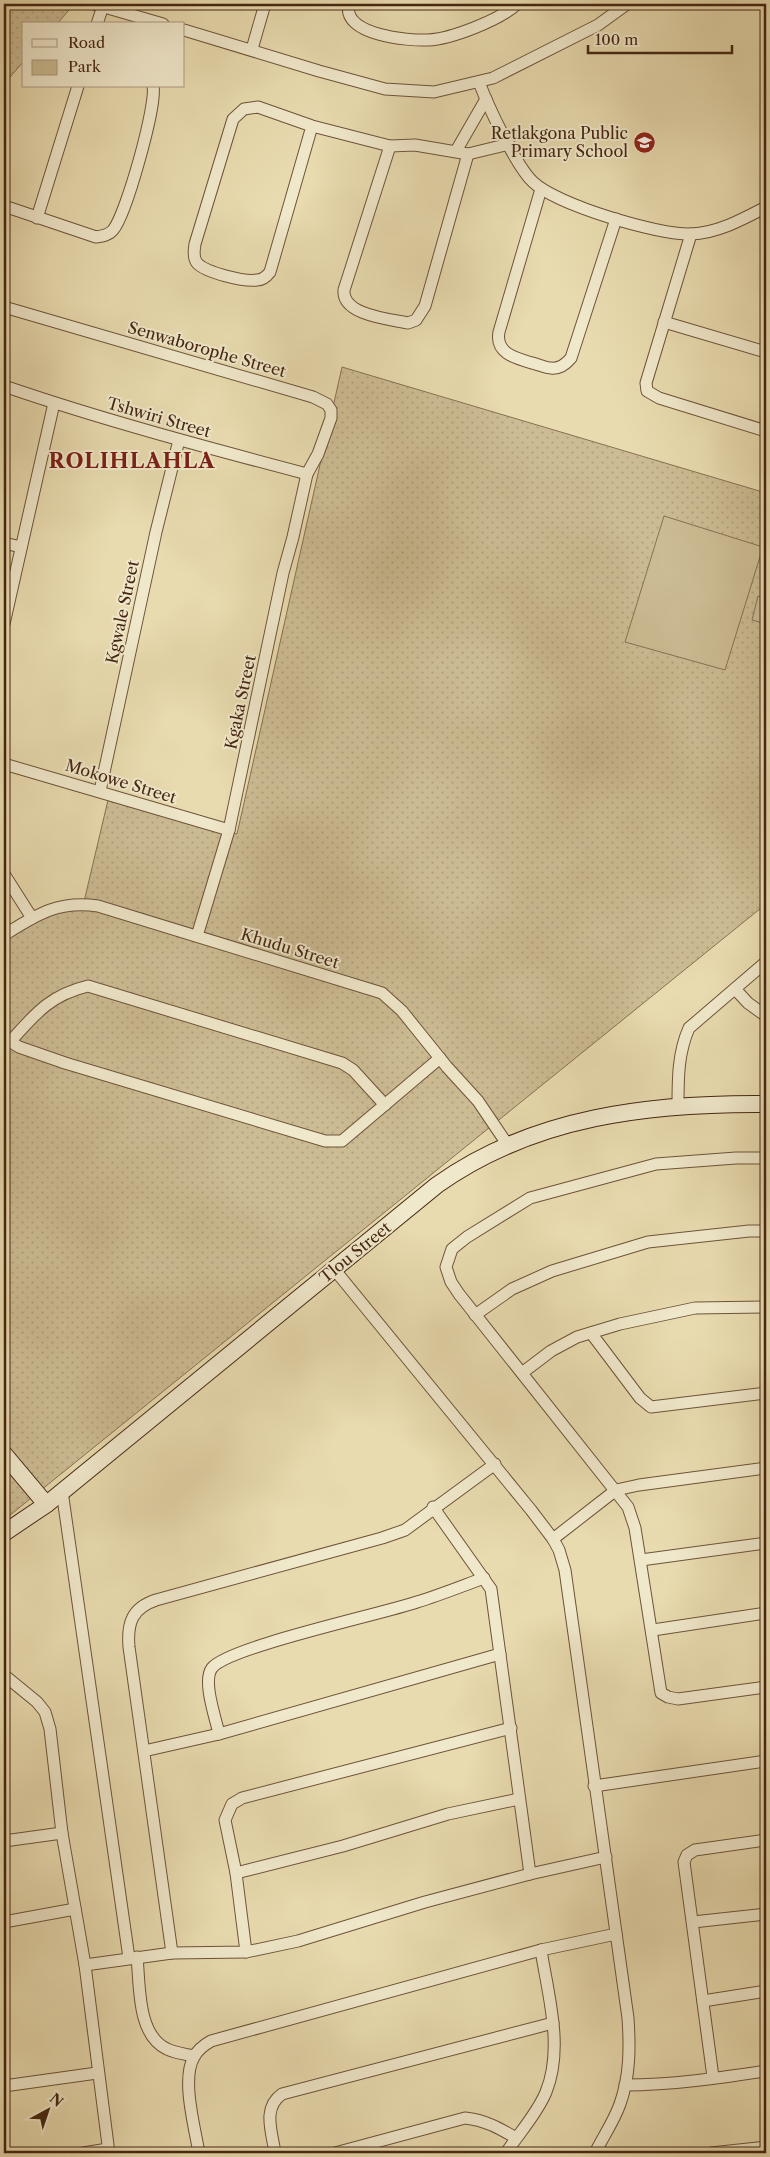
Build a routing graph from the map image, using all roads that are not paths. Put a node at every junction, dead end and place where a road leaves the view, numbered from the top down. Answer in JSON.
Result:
{"nodes":[{"id":1,"x":265,"y":4,"type":"edge"},
{"id":2,"x":349,"y":4,"type":"edge"},
{"id":3,"x":517,"y":4,"type":"edge"},
{"id":4,"x":627,"y":4,"type":"edge"},
{"id":5,"x":98,"y":5,"type":"edge"},
{"id":6,"x":97,"y":22,"type":"edge"},
{"id":7,"x":156,"y":22,"type":"edge"},
{"id":8,"x":185,"y":30,"type":"edge"},
{"id":9,"x":252,"y":49,"type":"junction"},
{"id":10,"x":479,"y":82,"type":"junction"},
{"id":11,"x":77,"y":88,"type":"edge"},
{"id":12,"x":153,"y":88,"type":"edge"},
{"id":13,"x":486,"y":99,"type":"junction"},
{"id":14,"x":312,"y":126,"type":"junction"},
{"id":15,"x":509,"y":144,"type":"junction"},
{"id":16,"x":390,"y":146,"type":"junction"},
{"id":17,"x":462,"y":153,"type":"junction"},
{"id":18,"x":541,"y":189,"type":"junction"},
{"id":19,"x":4,"y":206,"type":"edge"},
{"id":20,"x":766,"y":208,"type":"edge"},
{"id":21,"x":38,"y":218,"type":"junction"},
{"id":22,"x":616,"y":219,"type":"junction"},
{"id":23,"x":691,"y":234,"type":"junction"},
{"id":24,"x":4,"y":307,"type":"edge"},
{"id":25,"x":664,"y":322,"type":"junction"},
{"id":26,"x":766,"y":352,"type":"edge"},
{"id":27,"x":4,"y":386,"type":"edge"},
{"id":28,"x":54,"y":403,"type":"junction"},
{"id":29,"x":766,"y":431,"type":"edge"},
{"id":30,"x":179,"y":440,"type":"junction"},
{"id":31,"x":308,"y":474,"type":"junction"},
{"id":32,"x":4,"y":543,"type":"edge"},
{"id":33,"x":21,"y":547,"type":"junction"},
{"id":34,"x":4,"y":622,"type":"edge"},
{"id":35,"x":4,"y":764,"type":"edge"},
{"id":36,"x":100,"y":791,"type":"junction"},
{"id":37,"x":229,"y":830,"type":"junction"},
{"id":38,"x":4,"y":874,"type":"edge"},
{"id":39,"x":32,"y":918,"type":"junction"},
{"id":40,"x":4,"y":935,"type":"edge"},
{"id":41,"x":197,"y":936,"type":"junction"},
{"id":42,"x":766,"y":962,"type":"edge"},
{"id":43,"x":735,"y":989,"type":"junction"},
{"id":44,"x":766,"y":1016,"type":"edge"},
{"id":45,"x":7,"y":1040,"type":"edge"},
{"id":46,"x":440,"y":1058,"type":"junction"},
{"id":47,"x":766,"y":1104,"type":"edge"},
{"id":48,"x":385,"y":1105,"type":"junction"},
{"id":49,"x":678,"y":1105,"type":"junction"},
{"id":50,"x":507,"y":1144,"type":"junction"},
{"id":51,"x":766,"y":1158,"type":"edge"},
{"id":52,"x":766,"y":1232,"type":"edge"},
{"id":53,"x":334,"y":1269,"type":"junction"},
{"id":54,"x":766,"y":1306,"type":"edge"},
{"id":55,"x":475,"y":1315,"type":"junction"},
{"id":56,"x":591,"y":1333,"type":"junction"},
{"id":57,"x":522,"y":1373,"type":"junction"},
{"id":58,"x":766,"y":1393,"type":"edge"},
{"id":59,"x":4,"y":1454,"type":"edge"},
{"id":60,"x":495,"y":1464,"type":"junction"},
{"id":61,"x":766,"y":1468,"type":"edge"},
{"id":62,"x":616,"y":1490,"type":"junction"},
{"id":63,"x":62,"y":1491,"type":"junction"},
{"id":64,"x":46,"y":1504,"type":"junction"},
{"id":65,"x":433,"y":1507,"type":"junction"},
{"id":66,"x":4,"y":1533,"type":"edge"},
{"id":67,"x":553,"y":1539,"type":"junction"},
{"id":68,"x":766,"y":1543,"type":"edge"},
{"id":69,"x":641,"y":1560,"type":"junction"},
{"id":70,"x":484,"y":1578,"type":"junction"},
{"id":71,"x":766,"y":1612,"type":"edge"},
{"id":72,"x":653,"y":1630,"type":"junction"},
{"id":73,"x":500,"y":1654,"type":"junction"},
{"id":74,"x":4,"y":1675,"type":"edge"},
{"id":75,"x":766,"y":1687,"type":"edge"},
{"id":76,"x":511,"y":1728,"type":"junction"},
{"id":77,"x":219,"y":1734,"type":"junction"},
{"id":78,"x":144,"y":1751,"type":"junction"},
{"id":79,"x":766,"y":1761,"type":"edge"},
{"id":80,"x":594,"y":1786,"type":"junction"},
{"id":81,"x":519,"y":1799,"type":"junction"},
{"id":82,"x":62,"y":1833,"type":"junction"},
{"id":83,"x":4,"y":1840,"type":"edge"},
{"id":84,"x":766,"y":1840,"type":"edge"},
{"id":85,"x":606,"y":1857,"type":"junction"},
{"id":86,"x":236,"y":1872,"type":"junction"},
{"id":87,"x":530,"y":1874,"type":"junction"},
{"id":88,"x":75,"y":1909,"type":"junction"},
{"id":89,"x":766,"y":1914,"type":"edge"},
{"id":90,"x":4,"y":1922,"type":"edge"},
{"id":91,"x":693,"y":1922,"type":"junction"},
{"id":92,"x":616,"y":1934,"type":"junction"},
{"id":93,"x":541,"y":1950,"type":"junction"},
{"id":94,"x":246,"y":1952,"type":"junction"},
{"id":95,"x":172,"y":1954,"type":"junction"},
{"id":96,"x":133,"y":1957,"type":"junction"},
{"id":97,"x":85,"y":1965,"type":"junction"},
{"id":98,"x":766,"y":1991,"type":"edge"},
{"id":99,"x":703,"y":2001,"type":"junction"},
{"id":100,"x":553,"y":2023,"type":"junction"},
{"id":101,"x":194,"y":2056,"type":"junction"},
{"id":102,"x":766,"y":2071,"type":"edge"},
{"id":103,"x":97,"y":2073,"type":"junction"},
{"id":104,"x":713,"y":2078,"type":"junction"},
{"id":105,"x":625,"y":2085,"type":"junction"},
{"id":106,"x":4,"y":2086,"type":"edge"},
{"id":107,"x":516,"y":2138,"type":"junction"},
{"id":108,"x":766,"y":2147,"type":"edge"},
{"id":109,"x":109,"y":2151,"type":"edge"},
{"id":110,"x":83,"y":2153,"type":"edge"},
{"id":111,"x":199,"y":2153,"type":"edge"},
{"id":112,"x":276,"y":2153,"type":"edge"},
{"id":113,"x":335,"y":2153,"type":"edge"},
{"id":114,"x":506,"y":2153,"type":"edge"},
{"id":115,"x":595,"y":2153,"type":"edge"},
{"id":116,"x":711,"y":2153,"type":"edge"}],
"edges":[{"from":1,"to":9,"type":"street"},
{"from":2,"to":3,"type":"street"},
{"from":4,"to":10,"type":"street"},
{"from":5,"to":6,"type":"street"},
{"from":5,"to":7,"type":"street"},
{"from":8,"to":9,"type":"street"},
{"from":9,"to":10,"type":"street"},
{"from":10,"to":13,"type":"street"},
{"from":11,"to":21,"type":"street"},
{"from":12,"to":21,"type":"street"},
{"from":13,"to":15,"type":"street"},
{"from":13,"to":17,"type":"street"},
{"from":14,"to":14,"type":"street"},
{"from":14,"to":16,"type":"street"},
{"from":15,"to":17,"type":"street"},
{"from":15,"to":18,"type":"street"},
{"from":16,"to":17,"type":"street"},
{"from":16,"to":17,"type":"street"},
{"from":18,"to":22,"type":"street"},
{"from":18,"to":22,"type":"street"},
{"from":19,"to":21,"type":"street"},
{"from":20,"to":23,"type":"street"},
{"from":22,"to":23,"type":"street"},
{"from":23,"to":25,"type":"street"},
{"from":24,"to":31,"type":"street","name":"Senwaborophe Street"},
{"from":25,"to":26,"type":"street"},
{"from":25,"to":29,"type":"street"},
{"from":27,"to":28,"type":"street","name":"Tshwiri Street"},
{"from":28,"to":30,"type":"street","name":"Tshwiri Street"},
{"from":28,"to":33,"type":"street"},
{"from":30,"to":31,"type":"street","name":"Tshwiri Street"},
{"from":30,"to":36,"type":"street","name":"Kgwale Street"},
{"from":31,"to":37,"type":"street","name":"Kgaka Street"},
{"from":32,"to":33,"type":"street"},
{"from":33,"to":34,"type":"street"},
{"from":35,"to":36,"type":"street","name":"Mokowe Street"},
{"from":36,"to":37,"type":"street","name":"Mokowe Street"},
{"from":37,"to":41,"type":"street","name":"Kgaka Street"},
{"from":38,"to":39,"type":"street"},
{"from":39,"to":40,"type":"street","name":"Khudu Street"},
{"from":39,"to":41,"type":"street","name":"Khudu Street"},
{"from":41,"to":46,"type":"street","name":"Khudu Street"},
{"from":42,"to":43,"type":"street"},
{"from":43,"to":44,"type":"street"},
{"from":43,"to":49,"type":"street"},
{"from":45,"to":48,"type":"street"},
{"from":45,"to":48,"type":"street"},
{"from":46,"to":48,"type":"street"},
{"from":46,"to":50,"type":"street","name":"Khudu Street"},
{"from":47,"to":49,"type":"street","name":"Tlou Street"},
{"from":49,"to":50,"type":"street","name":"Tlou Street"},
{"from":50,"to":53,"type":"street","name":"Tlou Street"},
{"from":51,"to":55,"type":"street"},
{"from":52,"to":55,"type":"street"},
{"from":53,"to":60,"type":"street"},
{"from":53,"to":63,"type":"street","name":"Tlou Street"},
{"from":54,"to":56,"type":"street"},
{"from":55,"to":57,"type":"street"},
{"from":56,"to":57,"type":"street"},
{"from":56,"to":58,"type":"street"},
{"from":57,"to":62,"type":"street"},
{"from":59,"to":64,"type":"street"},
{"from":60,"to":65,"type":"street"},
{"from":60,"to":67,"type":"street"},
{"from":61,"to":62,"type":"street"},
{"from":62,"to":67,"type":"street"},
{"from":62,"to":69,"type":"street"},
{"from":63,"to":64,"type":"street","name":"Tlou Street"},
{"from":63,"to":96,"type":"street"},
{"from":64,"to":66,"type":"street","name":"Tlou Street"},
{"from":65,"to":70,"type":"street"},
{"from":65,"to":78,"type":"street"},
{"from":67,"to":80,"type":"street"},
{"from":68,"to":69,"type":"street"},
{"from":69,"to":72,"type":"street"},
{"from":70,"to":73,"type":"street"},
{"from":70,"to":77,"type":"street"},
{"from":71,"to":72,"type":"street"},
{"from":72,"to":75,"type":"street"},
{"from":73,"to":76,"type":"street"},
{"from":73,"to":77,"type":"street"},
{"from":74,"to":82,"type":"street"},
{"from":76,"to":81,"type":"street"},
{"from":76,"to":86,"type":"street"},
{"from":77,"to":78,"type":"street"},
{"from":78,"to":95,"type":"street"},
{"from":79,"to":80,"type":"street"},
{"from":80,"to":85,"type":"street"},
{"from":81,"to":86,"type":"street"},
{"from":81,"to":87,"type":"street"},
{"from":82,"to":83,"type":"street"},
{"from":82,"to":88,"type":"street"},
{"from":84,"to":91,"type":"street"},
{"from":85,"to":87,"type":"street"},
{"from":85,"to":92,"type":"street"},
{"from":86,"to":94,"type":"street"},
{"from":87,"to":94,"type":"street"},
{"from":88,"to":90,"type":"street"},
{"from":88,"to":97,"type":"street"},
{"from":89,"to":91,"type":"street"},
{"from":91,"to":99,"type":"street"},
{"from":92,"to":93,"type":"street"},
{"from":92,"to":105,"type":"street"},
{"from":93,"to":100,"type":"street"},
{"from":93,"to":101,"type":"street"},
{"from":94,"to":95,"type":"street"},
{"from":95,"to":96,"type":"street"},
{"from":96,"to":97,"type":"street"},
{"from":96,"to":101,"type":"street"},
{"from":97,"to":103,"type":"street"},
{"from":98,"to":99,"type":"street"},
{"from":99,"to":104,"type":"street"},
{"from":100,"to":107,"type":"street"},
{"from":100,"to":112,"type":"street"},
{"from":101,"to":111,"type":"street"},
{"from":102,"to":104,"type":"street"},
{"from":103,"to":106,"type":"street"},
{"from":103,"to":109,"type":"street"},
{"from":104,"to":105,"type":"street"},
{"from":105,"to":115,"type":"street"},
{"from":107,"to":113,"type":"street"},
{"from":107,"to":114,"type":"street"},
{"from":108,"to":116,"type":"street"},
{"from":109,"to":110,"type":"street"}]}
